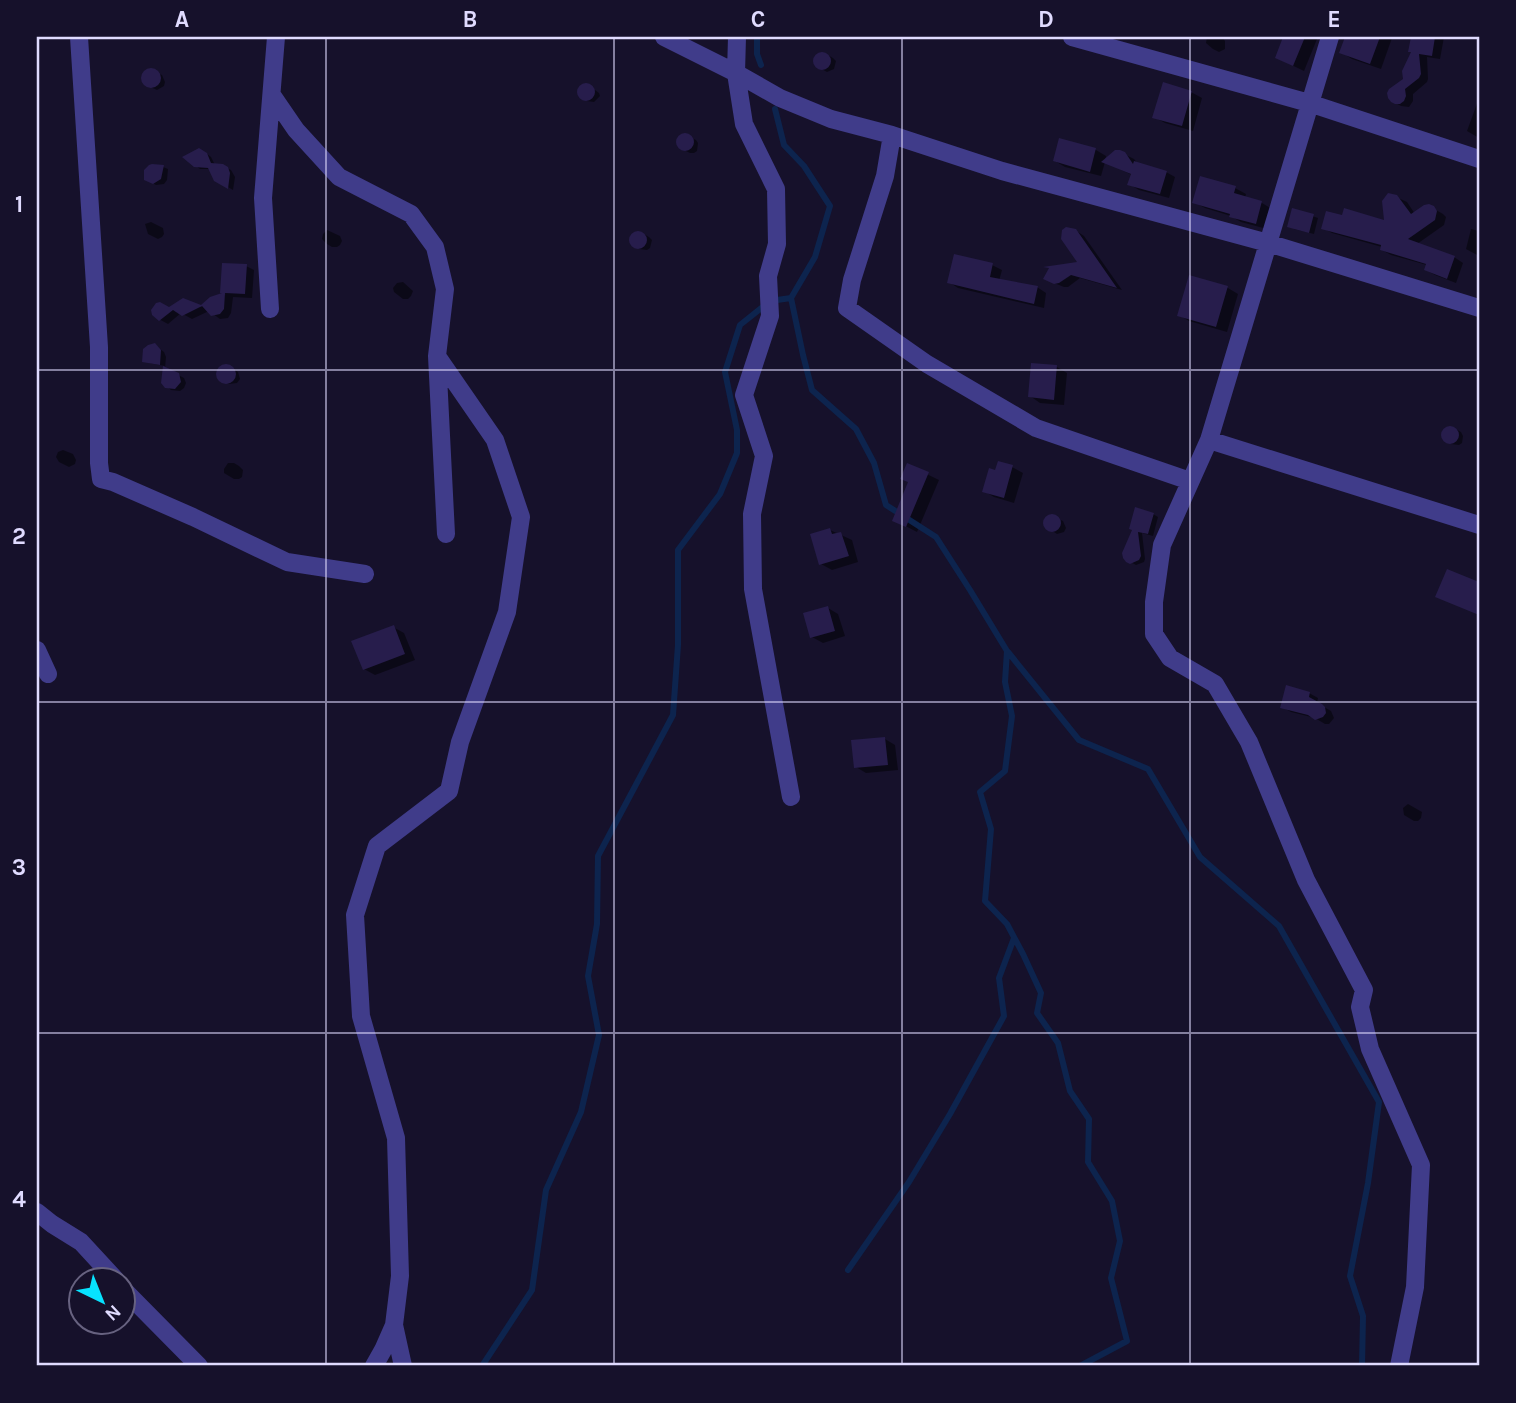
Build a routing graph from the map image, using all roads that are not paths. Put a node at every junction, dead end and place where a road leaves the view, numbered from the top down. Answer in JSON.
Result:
{"nodes":[{"id":1,"x":79,"y":37,"type":"edge"},
{"id":2,"x":276,"y":37,"type":"edge"},
{"id":3,"x":664,"y":37,"type":"edge"},
{"id":4,"x":737,"y":37,"type":"edge"},
{"id":5,"x":1072,"y":37,"type":"edge"},
{"id":6,"x":1329,"y":37,"type":"edge"},
{"id":7,"x":736,"y":73,"type":"junction"},
{"id":8,"x":272,"y":95,"type":"junction"},
{"id":9,"x":1310,"y":103,"type":"junction"},
{"id":10,"x":892,"y":135,"type":"junction"},
{"id":11,"x":1479,"y":159,"type":"edge"},
{"id":12,"x":1268,"y":243,"type":"junction"},
{"id":13,"x":1479,"y":308,"type":"edge"},
{"id":14,"x":271,"y":309,"type":"dead end"},
{"id":15,"x":437,"y":356,"type":"junction"},
{"id":16,"x":1209,"y":440,"type":"junction"},
{"id":17,"x":1190,"y":481,"type":"junction"},
{"id":18,"x":1479,"y":525,"type":"edge"},
{"id":19,"x":446,"y":534,"type":"dead end"},
{"id":20,"x":365,"y":574,"type":"dead end"},
{"id":21,"x":37,"y":650,"type":"edge"},
{"id":22,"x":48,"y":674,"type":"dead end"},
{"id":23,"x":791,"y":796,"type":"dead end"},
{"id":24,"x":37,"y":1212,"type":"edge"},
{"id":25,"x":103,"y":1266,"type":"edge"},
{"id":26,"x":136,"y":1301,"type":"edge"},
{"id":27,"x":394,"y":1325,"type":"junction"},
{"id":28,"x":199,"y":1366,"type":"edge"},
{"id":29,"x":374,"y":1366,"type":"edge"},
{"id":30,"x":403,"y":1366,"type":"edge"},
{"id":31,"x":1399,"y":1366,"type":"edge"}],
"edges":[{"from":1,"to":20,"type":"street"},
{"from":2,"to":8,"type":"street"},
{"from":3,"to":7,"type":"street"},
{"from":4,"to":7,"type":"street"},
{"from":5,"to":9,"type":"street"},
{"from":6,"to":9,"type":"street"},
{"from":7,"to":10,"type":"street"},
{"from":7,"to":23,"type":"street"},
{"from":8,"to":14,"type":"street"},
{"from":8,"to":15,"type":"street"},
{"from":9,"to":11,"type":"street"},
{"from":9,"to":12,"type":"street"},
{"from":10,"to":12,"type":"street"},
{"from":10,"to":17,"type":"street"},
{"from":12,"to":13,"type":"street"},
{"from":12,"to":16,"type":"street"},
{"from":15,"to":19,"type":"street"},
{"from":15,"to":27,"type":"street"},
{"from":16,"to":17,"type":"street"},
{"from":16,"to":18,"type":"street"},
{"from":17,"to":31,"type":"street"},
{"from":21,"to":22,"type":"street"},
{"from":24,"to":25,"type":"street"},
{"from":26,"to":28,"type":"street"},
{"from":27,"to":29,"type":"street"},
{"from":27,"to":30,"type":"street"}]}
